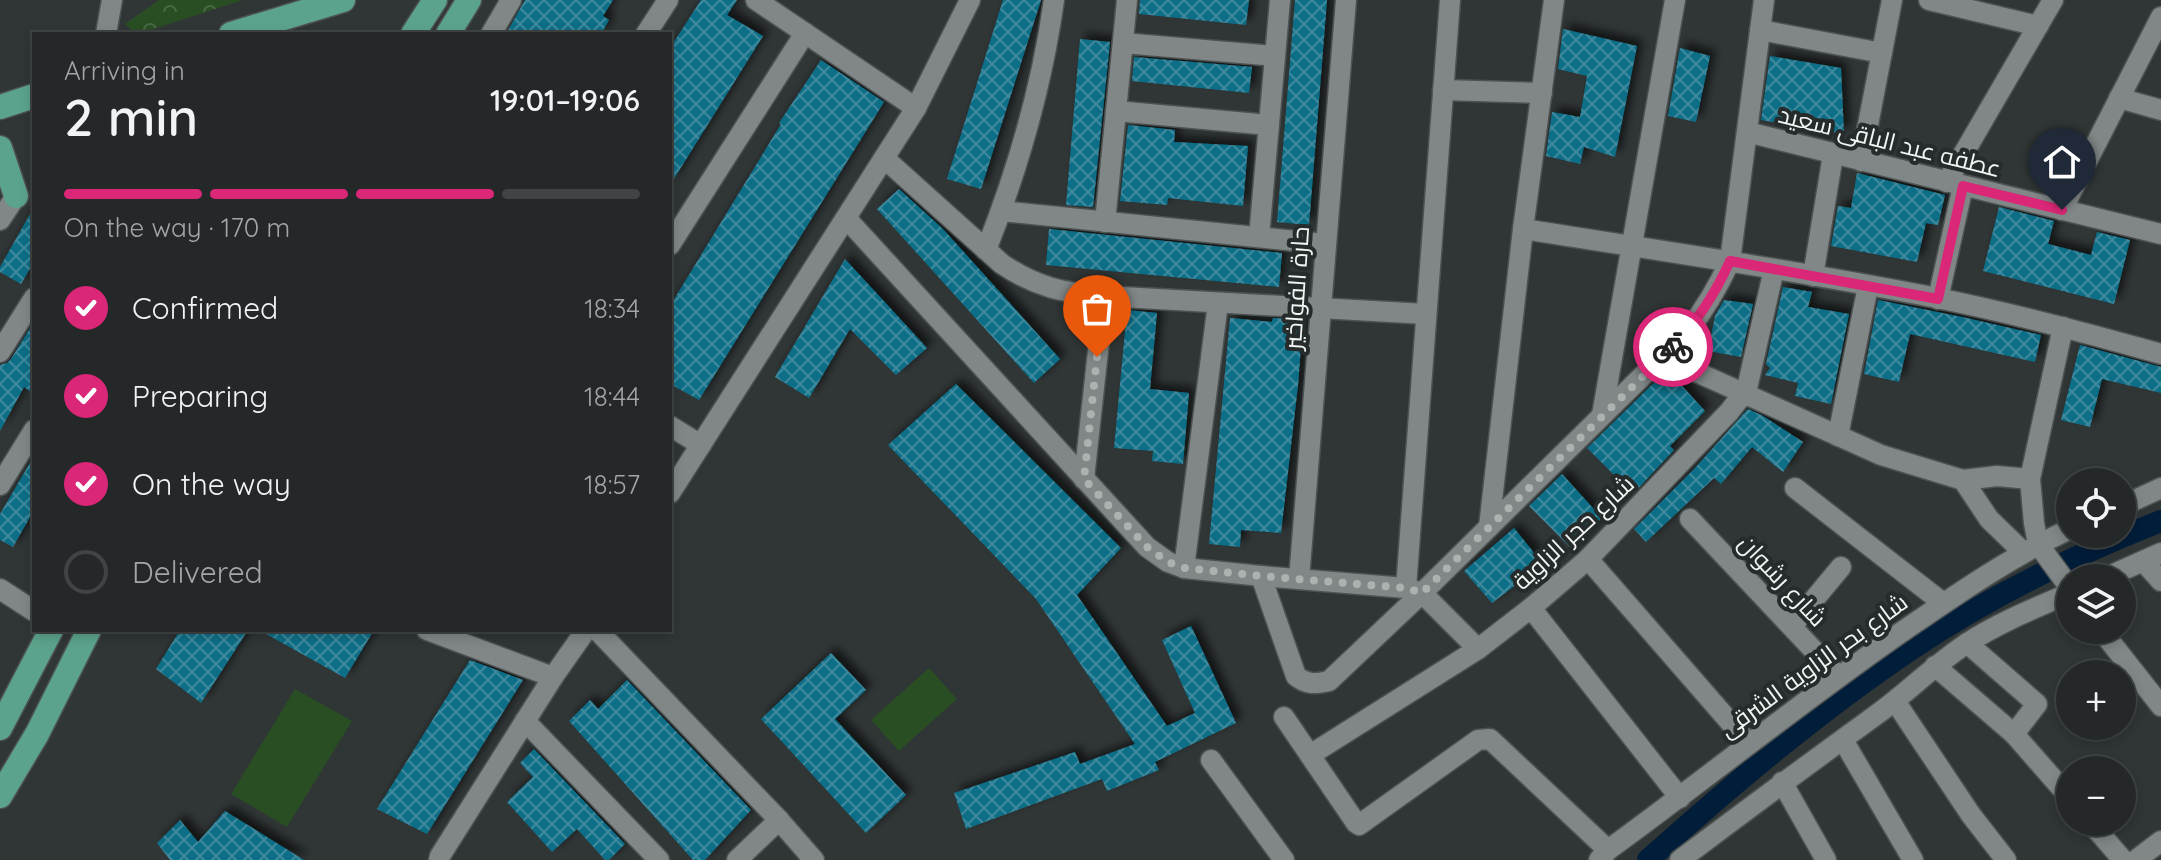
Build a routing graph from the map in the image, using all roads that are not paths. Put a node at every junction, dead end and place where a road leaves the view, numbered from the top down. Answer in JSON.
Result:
{"nodes":[{"id":1,"x":112,"y":0,"type":"edge"},
{"id":2,"x":343,"y":0,"type":"edge"},
{"id":3,"x":435,"y":0,"type":"edge"},
{"id":4,"x":469,"y":0,"type":"edge"},
{"id":5,"x":511,"y":0,"type":"edge"},
{"id":6,"x":668,"y":0,"type":"edge"},
{"id":7,"x":756,"y":0,"type":"edge"},
{"id":8,"x":970,"y":0,"type":"edge"},
{"id":9,"x":1054,"y":0,"type":"edge"},
{"id":10,"x":1127,"y":0,"type":"edge"},
{"id":11,"x":1280,"y":0,"type":"edge"},
{"id":12,"x":1346,"y":0,"type":"edge"},
{"id":13,"x":1450,"y":0,"type":"edge"},
{"id":14,"x":1554,"y":0,"type":"edge"},
{"id":15,"x":1675,"y":0,"type":"edge"},
{"id":16,"x":1764,"y":0,"type":"edge"},
{"id":17,"x":1892,"y":0,"type":"edge"},
{"id":18,"x":1929,"y":0,"type":"edge"},
{"id":19,"x":2053,"y":0,"type":"edge"},
{"id":20,"x":2161,"y":17,"type":"edge"},
{"id":21,"x":2038,"y":26,"type":"junction"},
{"id":22,"x":1760,"y":30,"type":"junction"},
{"id":23,"x":106,"y":32,"type":"edge"},
{"id":24,"x":237,"y":32,"type":"edge"},
{"id":25,"x":414,"y":32,"type":"edge"},
{"id":26,"x":449,"y":32,"type":"edge"},
{"id":27,"x":492,"y":32,"type":"edge"},
{"id":28,"x":647,"y":32,"type":"edge"},
{"id":29,"x":805,"y":33,"type":"junction"},
{"id":30,"x":1123,"y":43,"type":"junction"},
{"id":31,"x":1882,"y":53,"type":"junction"},
{"id":32,"x":1275,"y":56,"type":"junction"},
{"id":33,"x":1443,"y":90,"type":"junction"},
{"id":34,"x":1542,"y":93,"type":"junction"},
{"id":35,"x":32,"y":97,"type":"edge"},
{"id":36,"x":2119,"y":98,"type":"junction"},
{"id":37,"x":0,"y":107,"type":"edge"},
{"id":38,"x":916,"y":108,"type":"junction"},
{"id":39,"x":2161,"y":110,"type":"edge"},
{"id":40,"x":1116,"y":111,"type":"junction"},
{"id":41,"x":1269,"y":125,"type":"junction"},
{"id":42,"x":1747,"y":132,"type":"junction"},
{"id":43,"x":0,"y":148,"type":"edge"},
{"id":44,"x":1833,"y":155,"type":"junction"},
{"id":45,"x":884,"y":158,"type":"junction"},
{"id":46,"x":1861,"y":161,"type":"junction"},
{"id":47,"x":1955,"y":184,"type":"junction"},
{"id":48,"x":17,"y":196,"type":"edge"},
{"id":49,"x":2062,"y":210,"type":"junction"},
{"id":50,"x":1001,"y":211,"type":"junction"},
{"id":51,"x":846,"y":218,"type":"junction"},
{"id":52,"x":0,"y":220,"type":"edge"},
{"id":53,"x":1105,"y":222,"type":"junction"},
{"id":54,"x":1523,"y":229,"type":"junction"},
{"id":55,"x":2161,"y":234,"type":"edge"},
{"id":56,"x":1259,"y":237,"type":"junction"},
{"id":57,"x":672,"y":242,"type":"edge"},
{"id":58,"x":1325,"y":244,"type":"junction"},
{"id":59,"x":1632,"y":246,"type":"junction"},
{"id":60,"x":986,"y":250,"type":"junction"},
{"id":61,"x":1730,"y":261,"type":"junction"},
{"id":62,"x":1774,"y":269,"type":"junction"},
{"id":63,"x":1813,"y":276,"type":"junction"},
{"id":64,"x":1868,"y":286,"type":"junction"},
{"id":65,"x":1104,"y":296,"type":"junction"},
{"id":66,"x":1938,"y":299,"type":"junction"},
{"id":67,"x":1218,"y":303,"type":"junction"},
{"id":68,"x":32,"y":305,"type":"edge"},
{"id":69,"x":1320,"y":308,"type":"junction"},
{"id":70,"x":1426,"y":314,"type":"junction"},
{"id":71,"x":2063,"y":327,"type":"junction"},
{"id":72,"x":0,"y":352,"type":"edge"},
{"id":73,"x":2161,"y":354,"type":"edge"},
{"id":74,"x":1663,"y":357,"type":"junction"},
{"id":75,"x":1743,"y":394,"type":"junction"},
{"id":76,"x":1602,"y":415,"type":"junction"},
{"id":77,"x":672,"y":427,"type":"edge"},
{"id":78,"x":32,"y":433,"type":"edge"},
{"id":79,"x":1838,"y":436,"type":"junction"},
{"id":80,"x":701,"y":445,"type":"junction"},
{"id":81,"x":1084,"y":479,"type":"junction"},
{"id":82,"x":2030,"y":479,"type":"junction"},
{"id":83,"x":1963,"y":480,"type":"junction"},
{"id":84,"x":0,"y":485,"type":"edge"},
{"id":85,"x":1795,"y":488,"type":"dead end"},
{"id":86,"x":2161,"y":488,"type":"edge"},
{"id":87,"x":672,"y":490,"type":"edge"},
{"id":88,"x":2136,"y":500,"type":"edge"},
{"id":89,"x":1690,"y":519,"type":"dead end"},
{"id":90,"x":1489,"y":527,"type":"junction"},
{"id":91,"x":2056,"y":536,"type":"edge"},
{"id":92,"x":2031,"y":548,"type":"junction"},
{"id":93,"x":2152,"y":557,"type":"edge"},
{"id":94,"x":1588,"y":559,"type":"junction"},
{"id":95,"x":1841,"y":567,"type":"dead end"},
{"id":96,"x":1184,"y":568,"type":"junction"},
{"id":97,"x":1261,"y":576,"type":"junction"},
{"id":98,"x":2056,"y":576,"type":"edge"},
{"id":99,"x":1299,"y":579,"type":"junction"},
{"id":100,"x":2161,"y":581,"type":"edge"},
{"id":101,"x":0,"y":589,"type":"edge"},
{"id":102,"x":1414,"y":590,"type":"junction"},
{"id":103,"x":2056,"y":598,"type":"edge"},
{"id":104,"x":1943,"y":603,"type":"junction"},
{"id":105,"x":1531,"y":608,"type":"junction"},
{"id":106,"x":32,"y":610,"type":"edge"},
{"id":107,"x":1792,"y":626,"type":"junction"},
{"id":108,"x":50,"y":632,"type":"edge"},
{"id":109,"x":88,"y":632,"type":"edge"},
{"id":110,"x":432,"y":632,"type":"edge"},
{"id":111,"x":585,"y":632,"type":"edge"},
{"id":112,"x":599,"y":632,"type":"edge"},
{"id":113,"x":1967,"y":643,"type":"junction"},
{"id":114,"x":2112,"y":644,"type":"edge"},
{"id":115,"x":1478,"y":649,"type":"junction"},
{"id":116,"x":1935,"y":666,"type":"junction"},
{"id":117,"x":1838,"y":676,"type":"junction"},
{"id":118,"x":553,"y":677,"type":"junction"},
{"id":119,"x":1895,"y":701,"type":"junction"},
{"id":120,"x":2161,"y":706,"type":"edge"},
{"id":121,"x":1284,"y":717,"type":"dead end"},
{"id":122,"x":2,"y":720,"type":"edge"},
{"id":123,"x":525,"y":721,"type":"junction"},
{"id":124,"x":2014,"y":734,"type":"junction"},
{"id":125,"x":1843,"y":740,"type":"junction"},
{"id":126,"x":1749,"y":744,"type":"junction"},
{"id":127,"x":1310,"y":755,"type":"junction"},
{"id":128,"x":1211,"y":760,"type":"dead end"},
{"id":129,"x":1782,"y":782,"type":"junction"},
{"id":130,"x":2056,"y":782,"type":"edge"},
{"id":131,"x":0,"y":796,"type":"edge"},
{"id":132,"x":1680,"y":798,"type":"junction"},
{"id":133,"x":779,"y":820,"type":"junction"},
{"id":134,"x":2102,"y":836,"type":"edge"},
{"id":135,"x":2161,"y":841,"type":"edge"},
{"id":136,"x":1604,"y":855,"type":"edge"},
{"id":137,"x":439,"y":860,"type":"edge"},
{"id":138,"x":659,"y":860,"type":"edge"},
{"id":139,"x":737,"y":860,"type":"edge"},
{"id":140,"x":814,"y":860,"type":"edge"},
{"id":141,"x":1284,"y":860,"type":"edge"},
{"id":142,"x":1680,"y":860,"type":"edge"},
{"id":143,"x":1826,"y":860,"type":"edge"},
{"id":144,"x":1913,"y":860,"type":"edge"},
{"id":145,"x":2006,"y":860,"type":"edge"},
{"id":146,"x":2123,"y":860,"type":"edge"},
{"id":147,"x":2136,"y":860,"type":"edge"}],
"edges":[{"from":1,"to":23,"type":"street"},
{"from":2,"to":24,"type":"main road"},
{"from":3,"to":25,"type":"main road"},
{"from":4,"to":26,"type":"main road"},
{"from":5,"to":27,"type":"street"},
{"from":6,"to":28,"type":"street"},
{"from":7,"to":29,"type":"street"},
{"from":8,"to":38,"type":"street"},
{"from":9,"to":50,"type":"street"},
{"from":10,"to":30,"type":"street"},
{"from":11,"to":32,"type":"street"},
{"from":12,"to":58,"type":"street","name":"حارة الفواخير"},
{"from":13,"to":33,"type":"street"},
{"from":14,"to":34,"type":"street"},
{"from":15,"to":59,"type":"street"},
{"from":16,"to":22,"type":"street"},
{"from":17,"to":31,"type":"street"},
{"from":18,"to":21,"type":"street"},
{"from":19,"to":21,"type":"street"},
{"from":20,"to":36,"type":"street"},
{"from":21,"to":47,"type":"street"},
{"from":22,"to":31,"type":"street"},
{"from":22,"to":42,"type":"street"},
{"from":29,"to":38,"type":"street"},
{"from":29,"to":57,"type":"street"},
{"from":30,"to":32,"type":"street"},
{"from":30,"to":40,"type":"street"},
{"from":31,"to":46,"type":"street"},
{"from":32,"to":41,"type":"street"},
{"from":33,"to":34,"type":"street"},
{"from":33,"to":70,"type":"street"},
{"from":34,"to":54,"type":"street"},
{"from":35,"to":37,"type":"main road"},
{"from":36,"to":39,"type":"street"},
{"from":36,"to":49,"type":"street"},
{"from":38,"to":45,"type":"street"},
{"from":40,"to":41,"type":"street"},
{"from":40,"to":53,"type":"street"},
{"from":41,"to":56,"type":"street"},
{"from":42,"to":44,"type":"street","name":"عطفه عبد الباقى سعيد"},
{"from":42,"to":61,"type":"street"},
{"from":43,"to":48,"type":"main road"},
{"from":44,"to":46,"type":"street","name":"عطفه عبد الباقى سعيد"},
{"from":44,"to":63,"type":"street"},
{"from":45,"to":51,"type":"street"},
{"from":45,"to":60,"type":"street"},
{"from":46,"to":47,"type":"street","name":"عطفه عبد الباقى سعيد"},
{"from":47,"to":49,"type":"street","name":"عطفه عبد الباقى سعيد"},
{"from":47,"to":66,"type":"street"},
{"from":48,"to":52,"type":"street"},
{"from":49,"to":55,"type":"street","name":"عطفه عبد الباقى سعيد"},
{"from":50,"to":53,"type":"street"},
{"from":50,"to":60,"type":"street"},
{"from":51,"to":80,"type":"street"},
{"from":51,"to":81,"type":"street"},
{"from":53,"to":56,"type":"street"},
{"from":54,"to":59,"type":"street"},
{"from":54,"to":90,"type":"street"},
{"from":56,"to":58,"type":"street"},
{"from":58,"to":69,"type":"street","name":"حارة الفواخير"},
{"from":59,"to":61,"type":"street"},
{"from":59,"to":76,"type":"street"},
{"from":60,"to":65,"type":"street"},
{"from":61,"to":62,"type":"street"},
{"from":61,"to":74,"type":"street"},
{"from":62,"to":63,"type":"street"},
{"from":62,"to":75,"type":"street","name":"شارع حجر الزاوية"},
{"from":63,"to":64,"type":"street"},
{"from":64,"to":66,"type":"street"},
{"from":64,"to":79,"type":"street"},
{"from":65,"to":67,"type":"street"},
{"from":65,"to":81,"type":"street"},
{"from":66,"to":71,"type":"street"},
{"from":67,"to":69,"type":"street"},
{"from":67,"to":96,"type":"street"},
{"from":68,"to":72,"type":"street"},
{"from":69,"to":70,"type":"street"},
{"from":69,"to":99,"type":"street","name":"حارة الفواخير"},
{"from":70,"to":102,"type":"street"},
{"from":71,"to":73,"type":"street"},
{"from":71,"to":82,"type":"street"},
{"from":74,"to":75,"type":"street"},
{"from":74,"to":76,"type":"street"},
{"from":75,"to":79,"type":"street"},
{"from":75,"to":94,"type":"street","name":"شارع حجر الزاوية"},
{"from":76,"to":90,"type":"street"},
{"from":77,"to":80,"type":"street"},
{"from":78,"to":84,"type":"street"},
{"from":79,"to":83,"type":"street"},
{"from":80,"to":87,"type":"street"},
{"from":81,"to":96,"type":"street"},
{"from":82,"to":83,"type":"street"},
{"from":82,"to":92,"type":"street"},
{"from":83,"to":92,"type":"street"},
{"from":85,"to":104,"type":"street"},
{"from":86,"to":88,"type":"street"},
{"from":89,"to":107,"type":"street","name":"شارع رشوان"},
{"from":90,"to":102,"type":"street"},
{"from":91,"to":92,"type":"street","name":"شارع بحر الزاوية الشرقى"},
{"from":92,"to":98,"type":"street"},
{"from":92,"to":104,"type":"street","name":"شارع بحر الزاوية الشرقى"},
{"from":93,"to":100,"type":"street"},
{"from":94,"to":105,"type":"street","name":"شارع حجر الزاوية"},
{"from":94,"to":126,"type":"street"},
{"from":95,"to":107,"type":"street"},
{"from":96,"to":97,"type":"street"},
{"from":97,"to":99,"type":"street"},
{"from":97,"to":102,"type":"street"},
{"from":99,"to":102,"type":"street"},
{"from":101,"to":106,"type":"street"},
{"from":102,"to":115,"type":"street"},
{"from":103,"to":113,"type":"street"},
{"from":104,"to":117,"type":"street","name":"شارع بحر الزاوية الشرقى"},
{"from":105,"to":115,"type":"street","name":"شارع حجر الزاوية"},
{"from":105,"to":132,"type":"street"},
{"from":107,"to":117,"type":"street","name":"شارع رشوان"},
{"from":108,"to":122,"type":"main road"},
{"from":109,"to":131,"type":"main road"},
{"from":110,"to":118,"type":"street"},
{"from":111,"to":118,"type":"street"},
{"from":112,"to":133,"type":"street"},
{"from":113,"to":116,"type":"street"},
{"from":113,"to":124,"type":"street"},
{"from":114,"to":120,"type":"street"},
{"from":115,"to":127,"type":"street","name":"شارع حجر الزاوية"},
{"from":116,"to":119,"type":"street"},
{"from":116,"to":124,"type":"street"},
{"from":117,"to":126,"type":"street","name":"شارع بحر الزاوية الشرقى"},
{"from":118,"to":123,"type":"street"},
{"from":119,"to":125,"type":"street"},
{"from":119,"to":145,"type":"street"},
{"from":121,"to":127,"type":"street"},
{"from":123,"to":137,"type":"street"},
{"from":123,"to":138,"type":"street"},
{"from":124,"to":130,"type":"street"},
{"from":125,"to":129,"type":"street"},
{"from":125,"to":144,"type":"street"},
{"from":126,"to":132,"type":"street","name":"شارع بحر الزاوية الشرقى"},
{"from":127,"to":136,"type":"street"},
{"from":128,"to":141,"type":"street"},
{"from":129,"to":142,"type":"street"},
{"from":129,"to":143,"type":"street"},
{"from":132,"to":136,"type":"street","name":"شارع بحر الزاوية الشرقى"},
{"from":133,"to":139,"type":"street"},
{"from":133,"to":140,"type":"street"},
{"from":134,"to":146,"type":"street"},
{"from":135,"to":147,"type":"street"}]}
